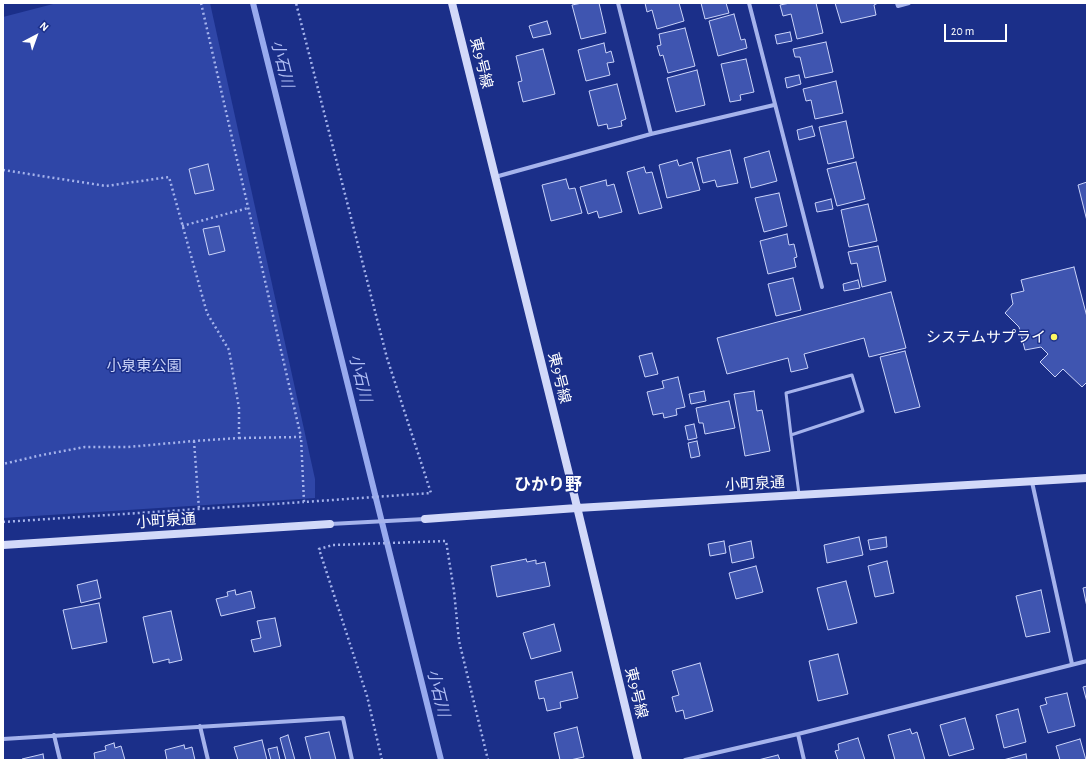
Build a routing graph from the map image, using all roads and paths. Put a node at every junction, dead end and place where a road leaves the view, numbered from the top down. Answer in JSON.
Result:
{"nodes":[{"id":1,"x":200,"y":3,"type":"edge"},
{"id":2,"x":296,"y":3,"type":"edge"},
{"id":3,"x":452,"y":3,"type":"edge"},
{"id":4,"x":618,"y":3,"type":"edge"},
{"id":5,"x":749,"y":3,"type":"edge"},
{"id":6,"x":897,"y":3,"type":"edge"},
{"id":7,"x":909,"y":3,"type":"edge"},
{"id":8,"x":774,"y":105,"type":"junction"},
{"id":9,"x":651,"y":134,"type":"junction"},
{"id":10,"x":3,"y":170,"type":"edge"},
{"id":11,"x":495,"y":177,"type":"junction"},
{"id":12,"x":248,"y":208,"type":"junction"},
{"id":13,"x":182,"y":226,"type":"junction"},
{"id":14,"x":822,"y":287,"type":"dead end"},
{"id":15,"x":791,"y":435,"type":"junction"},
{"id":16,"x":301,"y":437,"type":"junction"},
{"id":17,"x":239,"y":438,"type":"junction"},
{"id":18,"x":194,"y":441,"type":"junction"},
{"id":19,"x":3,"y":464,"type":"edge"},
{"id":20,"x":1087,"y":478,"type":"edge"},
{"id":21,"x":1032,"y":482,"type":"junction"},
{"id":22,"x":799,"y":496,"type":"junction"},
{"id":23,"x":304,"y":502,"type":"junction"},
{"id":24,"x":577,"y":508,"type":"junction"},
{"id":25,"x":200,"y":509,"type":"junction"},
{"id":26,"x":425,"y":519,"type":"joint"},
{"id":27,"x":3,"y":522,"type":"edge"},
{"id":28,"x":330,"y":524,"type":"joint"},
{"id":29,"x":3,"y":545,"type":"edge"},
{"id":30,"x":1087,"y":661,"type":"edge"},
{"id":31,"x":1072,"y":664,"type":"junction"},
{"id":32,"x":200,"y":726,"type":"junction"},
{"id":33,"x":798,"y":734,"type":"junction"},
{"id":34,"x":54,"y":735,"type":"junction"},
{"id":35,"x":3,"y":738,"type":"edge"},
{"id":36,"x":60,"y":760,"type":"edge"},
{"id":37,"x":208,"y":760,"type":"edge"},
{"id":38,"x":352,"y":760,"type":"edge"},
{"id":39,"x":382,"y":760,"type":"edge"},
{"id":40,"x":488,"y":760,"type":"edge"},
{"id":41,"x":638,"y":760,"type":"edge"},
{"id":42,"x":685,"y":760,"type":"edge"},
{"id":43,"x":804,"y":760,"type":"edge"}],
"edges":[{"from":1,"to":12,"type":"path"},
{"from":2,"to":23,"type":"path"},
{"from":3,"to":11,"type":"street","name":"東9号線"},
{"from":4,"to":9,"type":"street"},
{"from":5,"to":8,"type":"street"},
{"from":6,"to":7,"type":"street"},
{"from":8,"to":9,"type":"street"},
{"from":8,"to":14,"type":"street"},
{"from":9,"to":11,"type":"street"},
{"from":10,"to":13,"type":"path"},
{"from":11,"to":24,"type":"street","name":"東9号線"},
{"from":12,"to":13,"type":"path"},
{"from":12,"to":16,"type":"path"},
{"from":13,"to":17,"type":"path"},
{"from":15,"to":15,"type":"lane"},
{"from":15,"to":22,"type":"lane"},
{"from":16,"to":17,"type":"path"},
{"from":16,"to":23,"type":"path"},
{"from":17,"to":18,"type":"path"},
{"from":18,"to":19,"type":"path"},
{"from":18,"to":25,"type":"path"},
{"from":20,"to":21,"type":"street","name":"小町泉通"},
{"from":21,"to":22,"type":"street","name":"小町泉通"},
{"from":21,"to":31,"type":"street"},
{"from":22,"to":24,"type":"street","name":"小町泉通"},
{"from":23,"to":25,"type":"path"},
{"from":24,"to":26,"type":"street","name":"小町泉通"},
{"from":24,"to":41,"type":"street","name":"東9号線"},
{"from":25,"to":27,"type":"path"},
{"from":26,"to":28,"type":"street"},
{"from":28,"to":29,"type":"street","name":"小町泉通"},
{"from":30,"to":31,"type":"street"},
{"from":31,"to":33,"type":"street"},
{"from":32,"to":34,"type":"street"},
{"from":32,"to":37,"type":"street"},
{"from":32,"to":38,"type":"street"},
{"from":33,"to":42,"type":"street"},
{"from":33,"to":43,"type":"street"},
{"from":34,"to":35,"type":"street"},
{"from":34,"to":36,"type":"street"},
{"from":39,"to":40,"type":"path"}]}
